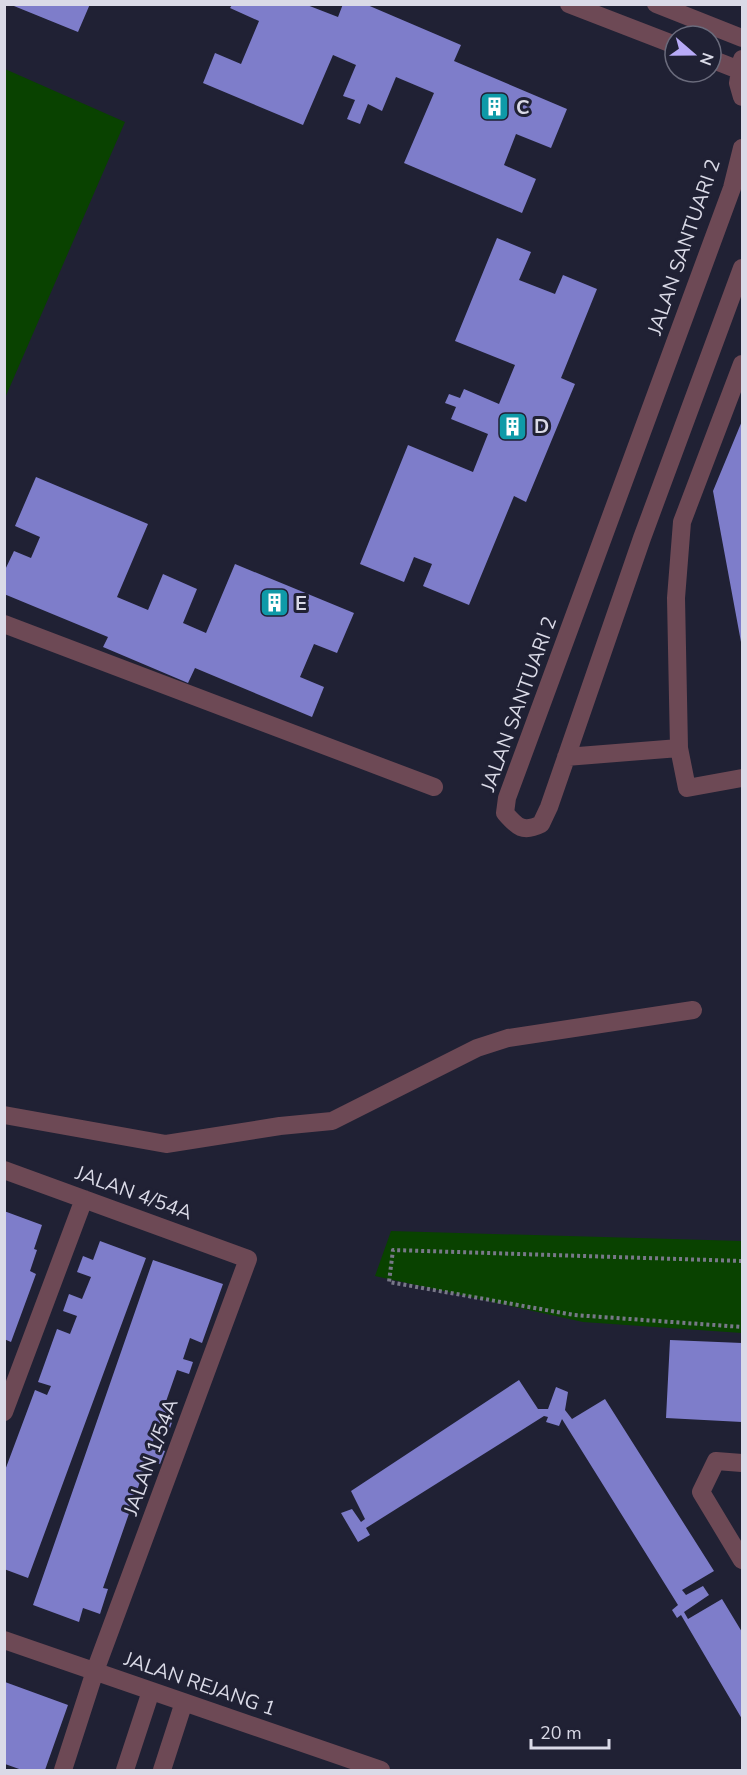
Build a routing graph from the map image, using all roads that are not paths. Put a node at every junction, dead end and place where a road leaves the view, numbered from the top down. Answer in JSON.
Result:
{"nodes":[{"id":1,"x":569,"y":4,"type":"edge"},
{"id":2,"x":656,"y":4,"type":"edge"},
{"id":3,"x":742,"y":38,"type":"edge"},
{"id":4,"x":663,"y":40,"type":"edge"},
{"id":5,"x":723,"y":61,"type":"edge"},
{"id":6,"x":741,"y":65,"type":"edge"},
{"id":7,"x":742,"y":97,"type":"edge"},
{"id":8,"x":742,"y":148,"type":"edge"},
{"id":9,"x":742,"y":268,"type":"edge"},
{"id":10,"x":742,"y":364,"type":"edge"},
{"id":11,"x":4,"y":624,"type":"edge"},
{"id":12,"x":680,"y":748,"type":"junction"},
{"id":13,"x":566,"y":757,"type":"junction"},
{"id":14,"x":742,"y":778,"type":"edge"},
{"id":15,"x":434,"y":787,"type":"dead end"},
{"id":16,"x":693,"y":1010,"type":"dead end"},
{"id":17,"x":4,"y":1115,"type":"edge"},
{"id":18,"x":4,"y":1170,"type":"edge"},
{"id":19,"x":84,"y":1199,"type":"junction"},
{"id":20,"x":248,"y":1259,"type":"joint"},
{"id":21,"x":4,"y":1412,"type":"edge"},
{"id":22,"x":742,"y":1463,"type":"edge"},
{"id":23,"x":742,"y":1560,"type":"edge"},
{"id":24,"x":4,"y":1640,"type":"edge"},
{"id":25,"x":95,"y":1671,"type":"junction"},
{"id":26,"x":151,"y":1691,"type":"junction"},
{"id":27,"x":184,"y":1702,"type":"junction"},
{"id":28,"x":63,"y":1770,"type":"edge"},
{"id":29,"x":125,"y":1770,"type":"edge"},
{"id":30,"x":162,"y":1770,"type":"edge"},
{"id":31,"x":381,"y":1770,"type":"edge"}],
"edges":[{"from":1,"to":4,"type":"street"},
{"from":2,"to":3,"type":"street"},
{"from":5,"to":6,"type":"street"},
{"from":6,"to":7,"type":"street"},
{"from":8,"to":13,"type":"street","name":"JALAN SANTUARI 2"},
{"from":9,"to":13,"type":"street","name":"JALAN SANTUARI 2"},
{"from":10,"to":12,"type":"street"},
{"from":11,"to":15,"type":"street"},
{"from":12,"to":13,"type":"street"},
{"from":12,"to":14,"type":"street"},
{"from":16,"to":17,"type":"street"},
{"from":18,"to":19,"type":"street","name":"JALAN 4/54A"},
{"from":19,"to":20,"type":"street","name":"JALAN 4/54A"},
{"from":19,"to":21,"type":"street"},
{"from":20,"to":25,"type":"street","name":"JALAN 1/54A"},
{"from":22,"to":23,"type":"street"},
{"from":24,"to":25,"type":"street","name":"JALAN REJANG 1"},
{"from":25,"to":26,"type":"street","name":"JALAN REJANG 1"},
{"from":25,"to":28,"type":"street","name":"JALAN 1/54A"},
{"from":26,"to":27,"type":"street","name":"JALAN REJANG 1"},
{"from":26,"to":29,"type":"street"},
{"from":27,"to":30,"type":"street"},
{"from":27,"to":31,"type":"street","name":"JALAN REJANG 1"}]}
